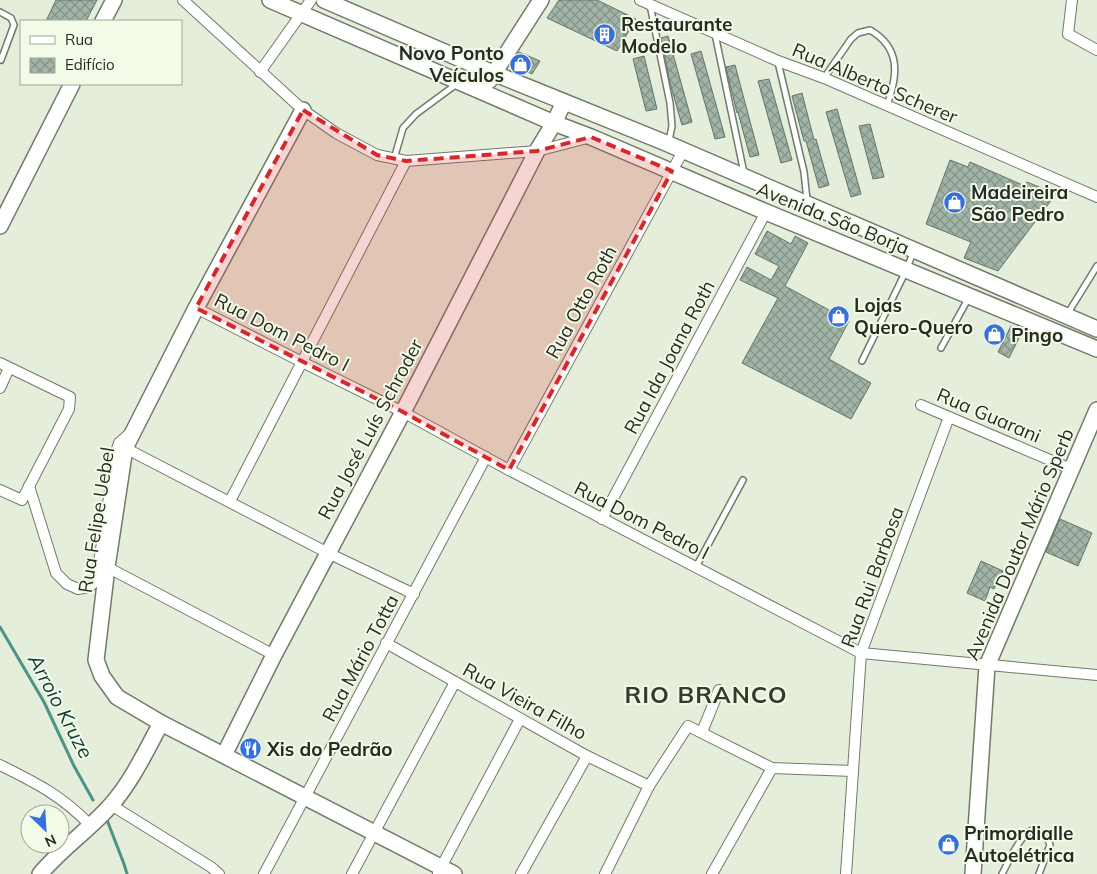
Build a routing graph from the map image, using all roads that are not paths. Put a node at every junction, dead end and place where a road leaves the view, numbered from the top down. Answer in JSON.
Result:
{"nodes":[{"id":1,"x":114,"y":0,"type":"edge"},
{"id":2,"x":183,"y":0,"type":"edge"},
{"id":3,"x":270,"y":0,"type":"edge"},
{"id":4,"x":311,"y":0,"type":"edge"},
{"id":5,"x":324,"y":0,"type":"edge"},
{"id":6,"x":541,"y":0,"type":"edge"},
{"id":7,"x":1072,"y":0,"type":"edge"},
{"id":8,"x":645,"y":2,"type":"edge"},
{"id":9,"x":0,"y":12,"type":"edge"},
{"id":10,"x":301,"y":14,"type":"junction"},
{"id":11,"x":104,"y":20,"type":"edge"},
{"id":12,"x":714,"y":33,"type":"junction"},
{"id":13,"x":1097,"y":50,"type":"edge"},
{"id":14,"x":1,"y":60,"type":"edge"},
{"id":15,"x":778,"y":60,"type":"junction"},
{"id":16,"x":260,"y":72,"type":"junction"},
{"id":17,"x":493,"y":73,"type":"junction"},
{"id":18,"x":824,"y":78,"type":"junction"},
{"id":19,"x":460,"y":81,"type":"junction"},
{"id":20,"x":71,"y":85,"type":"edge"},
{"id":21,"x":484,"y":91,"type":"junction"},
{"id":22,"x":564,"y":102,"type":"junction"},
{"id":23,"x":888,"y":105,"type":"junction"},
{"id":24,"x":303,"y":110,"type":"junction"},
{"id":25,"x":554,"y":123,"type":"junction"},
{"id":26,"x":591,"y":136,"type":"junction"},
{"id":27,"x":666,"y":143,"type":"junction"},
{"id":28,"x":537,"y":151,"type":"junction"},
{"id":29,"x":683,"y":152,"type":"junction"},
{"id":30,"x":394,"y":159,"type":"junction"},
{"id":31,"x":406,"y":162,"type":"junction"},
{"id":32,"x":672,"y":171,"type":"junction"},
{"id":33,"x":746,"y":178,"type":"junction"},
{"id":34,"x":1097,"y":197,"type":"edge"},
{"id":35,"x":807,"y":203,"type":"junction"},
{"id":36,"x":766,"y":212,"type":"junction"},
{"id":37,"x":0,"y":226,"type":"edge"},
{"id":38,"x":914,"y":250,"type":"junction"},
{"id":39,"x":1097,"y":266,"type":"edge"},
{"id":40,"x":906,"y":269,"type":"junction"},
{"id":41,"x":969,"y":296,"type":"junction"},
{"id":42,"x":196,"y":308,"type":"junction"},
{"id":43,"x":1066,"y":316,"type":"junction"},
{"id":44,"x":1097,"y":329,"type":"edge"},
{"id":45,"x":941,"y":348,"type":"dead end"},
{"id":46,"x":1097,"y":349,"type":"edge"},
{"id":47,"x":862,"y":360,"type":"dead end"},
{"id":48,"x":302,"y":362,"type":"junction"},
{"id":49,"x":4,"y":366,"type":"edge"},
{"id":50,"x":0,"y":388,"type":"edge"},
{"id":51,"x":921,"y":405,"type":"dead end"},
{"id":52,"x":1097,"y":410,"type":"edge"},
{"id":53,"x":403,"y":412,"type":"junction"},
{"id":54,"x":950,"y":417,"type":"junction"},
{"id":55,"x":134,"y":431,"type":"junction"},
{"id":56,"x":125,"y":448,"type":"junction"},
{"id":57,"x":486,"y":457,"type":"junction"},
{"id":58,"x":1071,"y":469,"type":"junction"},
{"id":59,"x":509,"y":470,"type":"junction"},
{"id":60,"x":743,"y":480,"type":"dead end"},
{"id":61,"x":29,"y":486,"type":"junction"},
{"id":62,"x":0,"y":490,"type":"edge"},
{"id":63,"x":230,"y":501,"type":"junction"},
{"id":64,"x":602,"y":519,"type":"junction"},
{"id":65,"x":328,"y":553,"type":"junction"},
{"id":66,"x":108,"y":567,"type":"junction"},
{"id":67,"x":696,"y":568,"type":"junction"},
{"id":68,"x":414,"y":594,"type":"junction"},
{"id":69,"x":386,"y":643,"type":"junction"},
{"id":70,"x":861,"y":653,"type":"junction"},
{"id":71,"x":274,"y":655,"type":"junction"},
{"id":72,"x":987,"y":666,"type":"junction"},
{"id":73,"x":1097,"y":675,"type":"edge"},
{"id":74,"x":455,"y":682,"type":"junction"},
{"id":75,"x":719,"y":690,"type":"dead end"},
{"id":76,"x":520,"y":719,"type":"junction"},
{"id":77,"x":161,"y":723,"type":"junction"},
{"id":78,"x":702,"y":732,"type":"junction"},
{"id":79,"x":224,"y":755,"type":"junction"},
{"id":80,"x":587,"y":756,"type":"junction"},
{"id":81,"x":0,"y":765,"type":"edge"},
{"id":82,"x":772,"y":768,"type":"junction"},
{"id":83,"x":854,"y":771,"type":"junction"},
{"id":84,"x":649,"y":786,"type":"junction"},
{"id":85,"x":306,"y":797,"type":"junction"},
{"id":86,"x":111,"y":805,"type":"junction"},
{"id":87,"x":90,"y":825,"type":"junction"},
{"id":88,"x":374,"y":833,"type":"junction"},
{"id":89,"x":444,"y":872,"type":"edge"},
{"id":90,"x":40,"y":874,"type":"edge"},
{"id":91,"x":219,"y":874,"type":"edge"},
{"id":92,"x":264,"y":874,"type":"edge"},
{"id":93,"x":352,"y":874,"type":"edge"},
{"id":94,"x":521,"y":874,"type":"edge"},
{"id":95,"x":605,"y":874,"type":"edge"},
{"id":96,"x":712,"y":874,"type":"edge"},
{"id":97,"x":846,"y":874,"type":"edge"},
{"id":98,"x":973,"y":874,"type":"edge"},
{"id":99,"x":1002,"y":874,"type":"edge"},
{"id":100,"x":1039,"y":874,"type":"edge"}],
"edges":[{"from":1,"to":11,"type":"street"},
{"from":2,"to":16,"type":"street"},
{"from":3,"to":10,"type":"street","name":"Avenida São Borja"},
{"from":4,"to":10,"type":"street"},
{"from":5,"to":17,"type":"street","name":"Avenida São Borja"},
{"from":6,"to":17,"type":"street"},
{"from":7,"to":13,"type":"street"},
{"from":8,"to":12,"type":"street","name":"Rua Alberto Scherer"},
{"from":8,"to":27,"type":"lane"},
{"from":9,"to":14,"type":"lane"},
{"from":10,"to":16,"type":"street"},
{"from":10,"to":19,"type":"street","name":"Avenida São Borja"},
{"from":12,"to":15,"type":"street","name":"Rua Alberto Scherer"},
{"from":12,"to":33,"type":"lane"},
{"from":15,"to":18,"type":"street","name":"Rua Alberto Scherer"},
{"from":15,"to":35,"type":"lane"},
{"from":16,"to":24,"type":"street"},
{"from":17,"to":21,"type":"street"},
{"from":17,"to":22,"type":"street","name":"Avenida São Borja"},
{"from":18,"to":23,"type":"street","name":"Rua Alberto Scherer"},
{"from":18,"to":23,"type":"lane"},
{"from":19,"to":21,"type":"street","name":"Avenida São Borja"},
{"from":19,"to":30,"type":"lane"},
{"from":20,"to":37,"type":"street"},
{"from":21,"to":25,"type":"street","name":"Avenida São Borja"},
{"from":22,"to":25,"type":"street"},
{"from":22,"to":27,"type":"street","name":"Avenida São Borja"},
{"from":23,"to":34,"type":"street","name":"Rua Alberto Scherer"},
{"from":24,"to":30,"type":"street"},
{"from":24,"to":42,"type":"street","name":"Rua Felipe Uebel"},
{"from":25,"to":26,"type":"street","name":"Avenida São Borja"},
{"from":25,"to":28,"type":"street","name":"Rua José Luís Schroder"},
{"from":26,"to":28,"type":"street"},
{"from":26,"to":32,"type":"street","name":"Avenida São Borja"},
{"from":27,"to":29,"type":"street","name":"Avenida São Borja"},
{"from":28,"to":31,"type":"street"},
{"from":28,"to":53,"type":"street","name":"Rua José Luís Schroder"},
{"from":29,"to":32,"type":"street","name":"Rua Otto Roth"},
{"from":29,"to":33,"type":"street","name":"Avenida São Borja"},
{"from":30,"to":31,"type":"street"},
{"from":31,"to":48,"type":"street"},
{"from":32,"to":36,"type":"street","name":"Avenida São Borja"},
{"from":32,"to":59,"type":"street","name":"Rua Otto Roth"},
{"from":33,"to":35,"type":"street","name":"Avenida São Borja"},
{"from":35,"to":38,"type":"street","name":"Avenida São Borja"},
{"from":36,"to":40,"type":"street","name":"Avenida São Borja"},
{"from":36,"to":64,"type":"street","name":"Rua Ida Joana Roth"},
{"from":38,"to":40,"type":"lane"},
{"from":38,"to":43,"type":"street","name":"Avenida São Borja"},
{"from":39,"to":43,"type":"lane"},
{"from":40,"to":41,"type":"street","name":"Avenida São Borja"},
{"from":40,"to":47,"type":"lane"},
{"from":41,"to":45,"type":"lane"},
{"from":41,"to":46,"type":"street","name":"Avenida São Borja"},
{"from":42,"to":48,"type":"street","name":"Rua Dom Pedro I"},
{"from":42,"to":55,"type":"street","name":"Rua Felipe Uebel"},
{"from":43,"to":44,"type":"street","name":"Avenida São Borja"},
{"from":48,"to":53,"type":"street","name":"Rua Dom Pedro I"},
{"from":48,"to":63,"type":"street"},
{"from":49,"to":50,"type":"street"},
{"from":49,"to":61,"type":"street"},
{"from":51,"to":54,"type":"street","name":"Rua Guarani"},
{"from":52,"to":58,"type":"street","name":"Avenida Doutor Mário Sperb"},
{"from":53,"to":57,"type":"street","name":"Rua Dom Pedro I"},
{"from":53,"to":65,"type":"street","name":"Rua José Luís Schroder"},
{"from":54,"to":58,"type":"street","name":"Rua Guarani"},
{"from":54,"to":70,"type":"street","name":"Rua Rui Barbosa"},
{"from":55,"to":56,"type":"street","name":"Rua Felipe Uebel"},
{"from":55,"to":61,"type":"street"},
{"from":56,"to":63,"type":"street"},
{"from":56,"to":66,"type":"street","name":"Rua Felipe Uebel"},
{"from":57,"to":59,"type":"street","name":"Rua Dom Pedro I"},
{"from":57,"to":68,"type":"street","name":"Rua Mário Totta"},
{"from":58,"to":72,"type":"street","name":"Avenida Doutor Mário Sperb"},
{"from":59,"to":64,"type":"street","name":"Rua Dom Pedro I"},
{"from":60,"to":67,"type":"lane"},
{"from":61,"to":62,"type":"street"},
{"from":63,"to":65,"type":"street"},
{"from":64,"to":67,"type":"street","name":"Rua Dom Pedro I"},
{"from":65,"to":68,"type":"street"},
{"from":65,"to":71,"type":"street","name":"Rua José Luís Schroder"},
{"from":66,"to":71,"type":"street"},
{"from":66,"to":77,"type":"street","name":"Rua Felipe Uebel"},
{"from":67,"to":70,"type":"street","name":"Rua Dom Pedro I"},
{"from":68,"to":69,"type":"street","name":"Rua Mário Totta"},
{"from":69,"to":74,"type":"street","name":"Rua Vieira Filho"},
{"from":69,"to":85,"type":"street","name":"Rua Mário Totta"},
{"from":70,"to":72,"type":"street","name":"Rua Dom Pedro I"},
{"from":70,"to":83,"type":"street","name":"Rua Rui Barbosa"},
{"from":71,"to":79,"type":"street","name":"Rua José Luís Schroder"},
{"from":72,"to":73,"type":"street","name":"Rua Dom Pedro I"},
{"from":72,"to":98,"type":"street","name":"Avenida Doutor Mário Sperb"},
{"from":74,"to":76,"type":"street","name":"Rua Vieira Filho"},
{"from":74,"to":88,"type":"street"},
{"from":75,"to":78,"type":"street"},
{"from":76,"to":80,"type":"street","name":"Rua Vieira Filho"},
{"from":76,"to":89,"type":"street"},
{"from":77,"to":79,"type":"street","name":"Rua Felipe Uebel"},
{"from":77,"to":86,"type":"street"},
{"from":78,"to":82,"type":"street"},
{"from":78,"to":84,"type":"street"},
{"from":79,"to":85,"type":"street","name":"Rua Felipe Uebel"},
{"from":80,"to":84,"type":"street","name":"Rua Vieira Filho"},
{"from":80,"to":94,"type":"street"},
{"from":81,"to":87,"type":"street"},
{"from":82,"to":83,"type":"street"},
{"from":82,"to":96,"type":"street"},
{"from":83,"to":97,"type":"street","name":"Rua Rui Barbosa"},
{"from":84,"to":95,"type":"street"},
{"from":85,"to":88,"type":"street","name":"Rua Felipe Uebel"},
{"from":85,"to":92,"type":"street","name":"Rua Mário Totta"},
{"from":86,"to":87,"type":"street"},
{"from":86,"to":91,"type":"street"},
{"from":87,"to":90,"type":"street"},
{"from":88,"to":89,"type":"street","name":"Rua Felipe Uebel"},
{"from":88,"to":93,"type":"street"},
{"from":99,"to":100,"type":"lane"}]}
